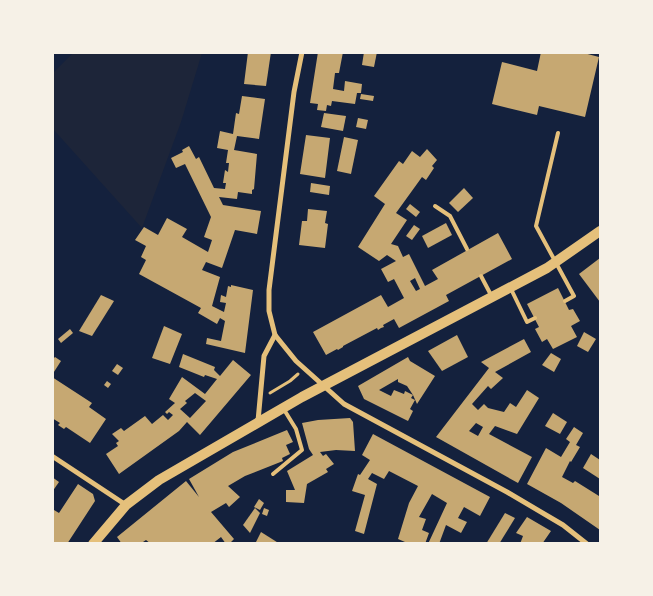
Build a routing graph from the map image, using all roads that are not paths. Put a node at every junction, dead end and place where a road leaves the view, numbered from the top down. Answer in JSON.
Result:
{"nodes":[{"id":1,"x":302,"y":52,"type":"edge"},
{"id":2,"x":558,"y":133,"type":"dead end"},
{"id":3,"x":435,"y":206,"type":"dead end"},
{"id":4,"x":600,"y":231,"type":"edge"},
{"id":5,"x":467,"y":250,"type":"dead end"},
{"id":6,"x":556,"y":262,"type":"junction"},
{"id":7,"x":481,"y":276,"type":"dead end"},
{"id":8,"x":510,"y":288,"type":"junction"},
{"id":9,"x":492,"y":297,"type":"junction"},
{"id":10,"x":565,"y":301,"type":"dead end"},
{"id":11,"x":534,"y":318,"type":"dead end"},
{"id":12,"x":275,"y":335,"type":"junction"},
{"id":13,"x":323,"y":386,"type":"junction"},
{"id":14,"x":283,"y":408,"type":"junction"},
{"id":15,"x":258,"y":422,"type":"junction"},
{"id":16,"x":52,"y":456,"type":"edge"},
{"id":17,"x":272,"y":474,"type":"dead end"},
{"id":18,"x":126,"y":505,"type":"junction"},
{"id":19,"x":93,"y":544,"type":"edge"},
{"id":20,"x":587,"y":544,"type":"edge"}],
"edges":[{"from":1,"to":12,"type":"street"},
{"from":2,"to":6,"type":"lane"},
{"from":3,"to":5,"type":"lane"},
{"from":4,"to":6,"type":"main road"},
{"from":6,"to":8,"type":"main road"},
{"from":6,"to":10,"type":"lane"},
{"from":7,"to":9,"type":"lane"},
{"from":8,"to":9,"type":"main road"},
{"from":8,"to":11,"type":"lane"},
{"from":9,"to":13,"type":"main road"},
{"from":12,"to":13,"type":"street"},
{"from":12,"to":15,"type":"street"},
{"from":13,"to":14,"type":"main road"},
{"from":13,"to":20,"type":"street"},
{"from":14,"to":15,"type":"main road"},
{"from":14,"to":17,"type":"lane"},
{"from":15,"to":18,"type":"main road"},
{"from":16,"to":18,"type":"street"},
{"from":18,"to":19,"type":"main road"}]}
